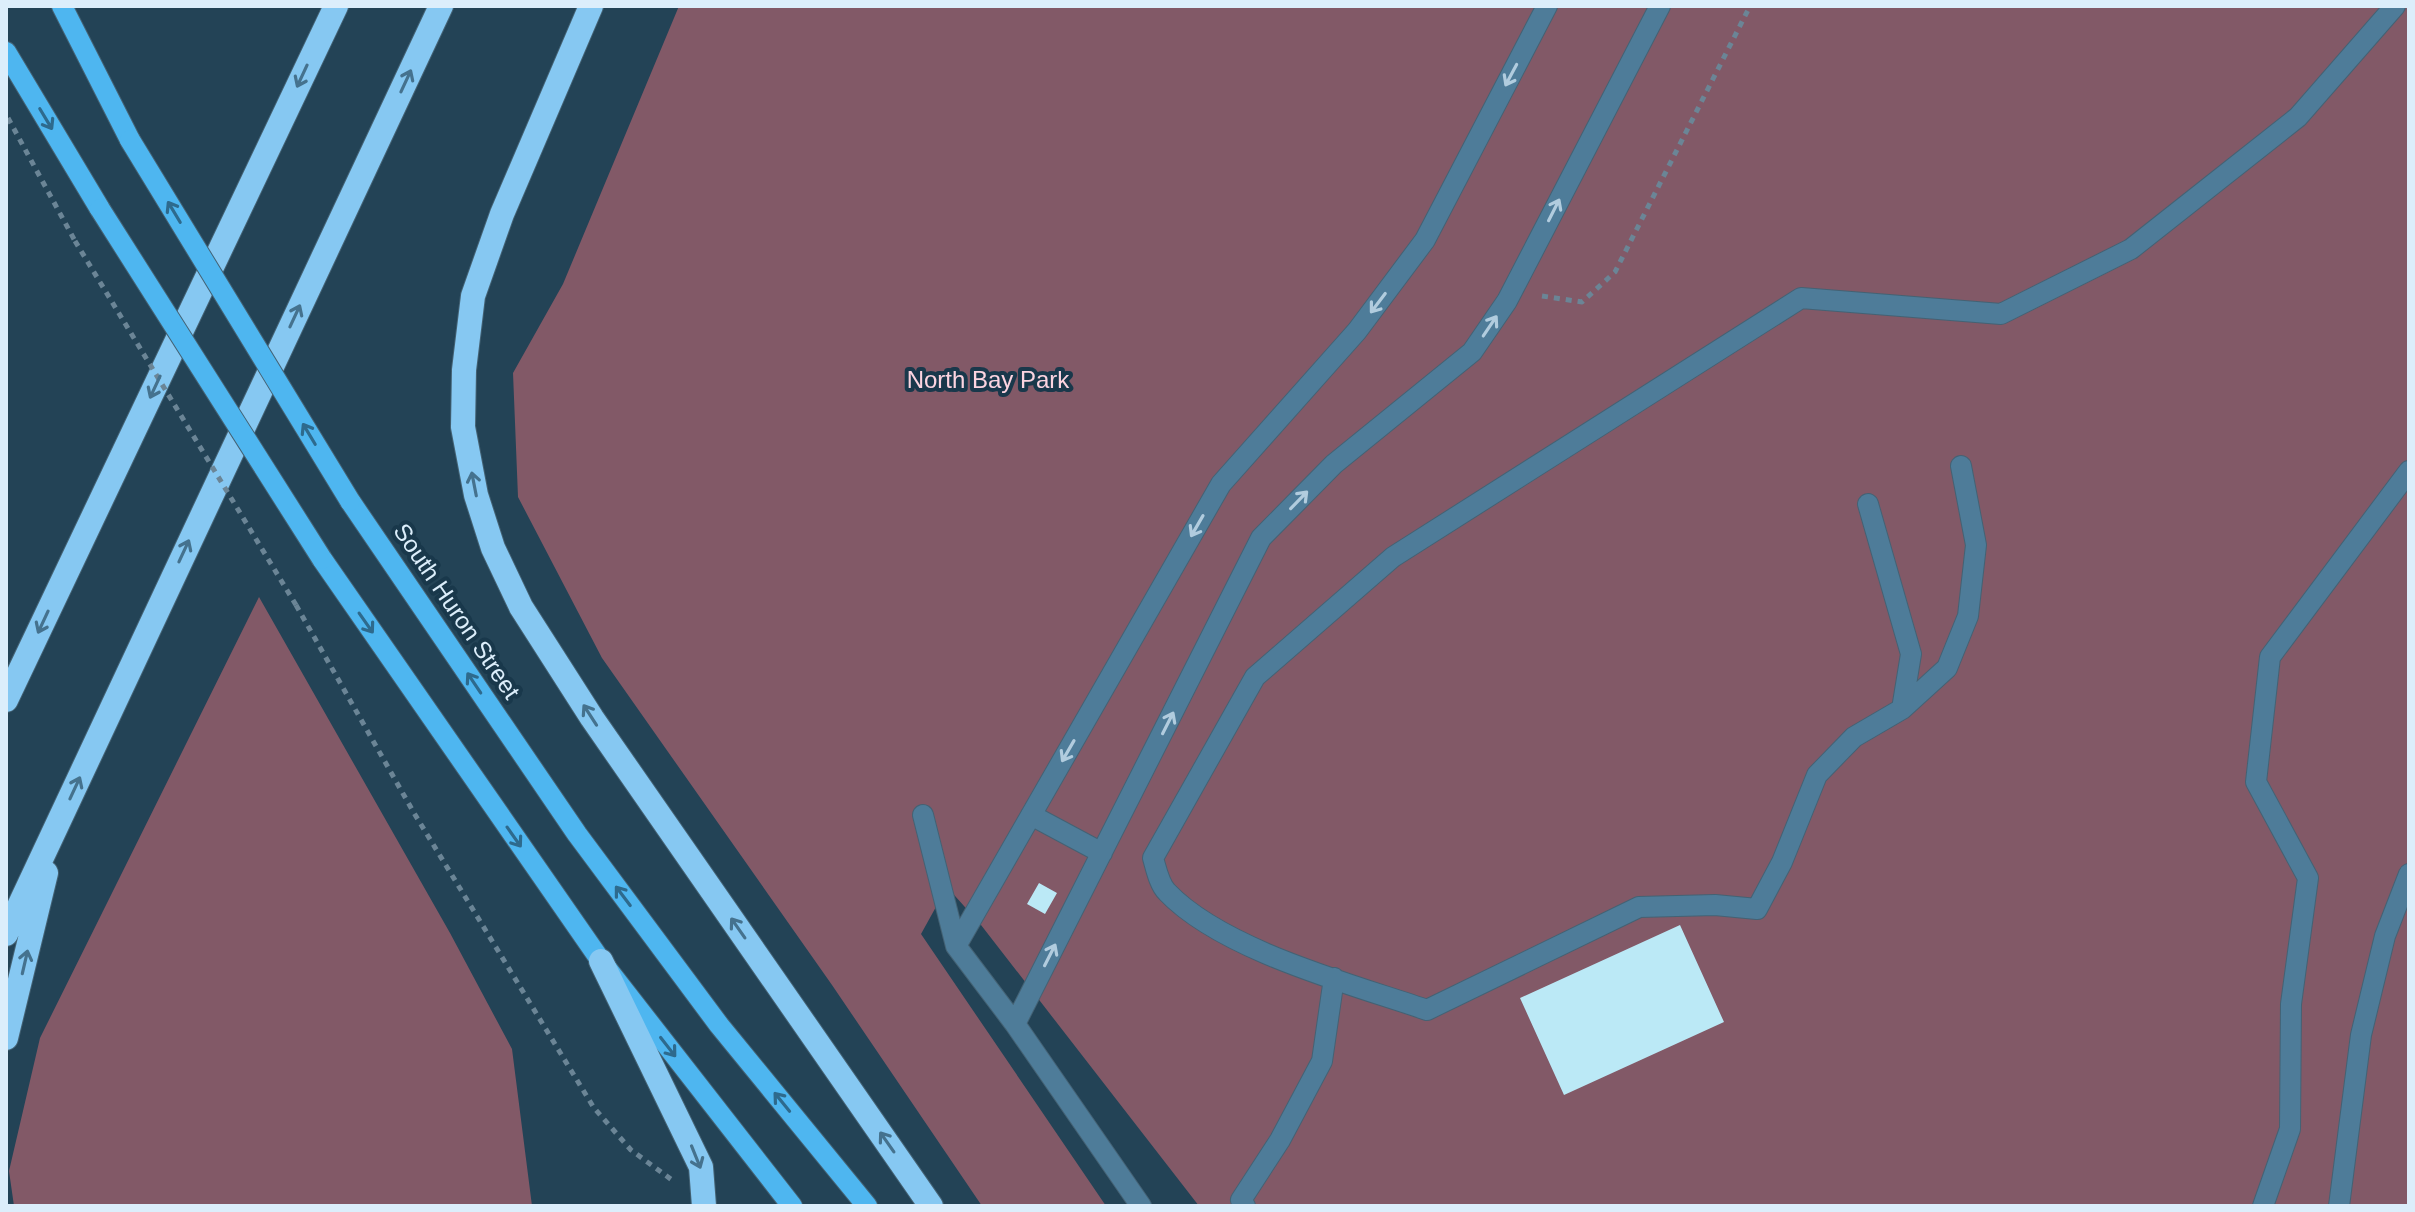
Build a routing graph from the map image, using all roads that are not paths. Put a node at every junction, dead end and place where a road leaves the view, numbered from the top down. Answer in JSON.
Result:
{"nodes":[{"id":1,"x":62,"y":6,"type":"edge"},
{"id":2,"x":336,"y":6,"type":"edge"},
{"id":3,"x":441,"y":6,"type":"edge"},
{"id":4,"x":591,"y":6,"type":"edge"},
{"id":5,"x":1547,"y":6,"type":"edge"},
{"id":6,"x":1660,"y":6,"type":"edge"},
{"id":7,"x":2395,"y":6,"type":"edge"},
{"id":8,"x":6,"y":52,"type":"edge"},
{"id":9,"x":1961,"y":466,"type":"dead end"},
{"id":10,"x":2409,"y":471,"type":"edge"},
{"id":11,"x":1868,"y":504,"type":"dead end"},
{"id":12,"x":6,"y":700,"type":"edge"},
{"id":13,"x":1902,"y":709,"type":"junction"},
{"id":14,"x":923,"y":815,"type":"dead end"},
{"id":15,"x":1031,"y":815,"type":"junction"},
{"id":16,"x":57,"y":827,"type":"junction"},
{"id":17,"x":1102,"y":853,"type":"junction"},
{"id":18,"x":2409,"y":874,"type":"edge"},
{"id":19,"x":6,"y":934,"type":"edge"},
{"id":20,"x":956,"y":946,"type":"junction"},
{"id":21,"x":601,"y":961,"type":"junction"},
{"id":22,"x":1334,"y":978,"type":"junction"},
{"id":23,"x":1015,"y":1024,"type":"junction"},
{"id":24,"x":6,"y":1038,"type":"edge"},
{"id":25,"x":704,"y":1206,"type":"edge"},
{"id":26,"x":792,"y":1206,"type":"edge"},
{"id":27,"x":867,"y":1206,"type":"edge"},
{"id":28,"x":931,"y":1206,"type":"edge"},
{"id":29,"x":1141,"y":1206,"type":"edge"},
{"id":30,"x":1245,"y":1206,"type":"edge"},
{"id":31,"x":2263,"y":1206,"type":"edge"},
{"id":32,"x":2339,"y":1206,"type":"edge"}],
"edges":[{"from":27,"to":1,"type":"main road","name":"South Huron Street","one_way":true,"bridge":true},
{"from":2,"to":12,"type":"highway","one_way":true},
{"from":16,"to":3,"type":"highway","one_way":true},
{"from":28,"to":4,"type":"highway","one_way":true},
{"from":5,"to":15,"type":"lane","one_way":true},
{"from":17,"to":6,"type":"lane","one_way":true},
{"from":7,"to":22,"type":"lane"},
{"from":8,"to":21,"type":"main road","one_way":true,"bridge":true},
{"from":9,"to":13,"type":"lane"},
{"from":10,"to":31,"type":"lane"},
{"from":11,"to":13,"type":"lane"},
{"from":13,"to":22,"type":"lane"},
{"from":14,"to":20,"type":"lane"},
{"from":15,"to":17,"type":"lane"},
{"from":15,"to":20,"type":"lane"},
{"from":16,"to":19,"type":"highway"},
{"from":24,"to":16,"type":"highway","one_way":true},
{"from":23,"to":17,"type":"lane","one_way":true},
{"from":18,"to":32,"type":"lane"},
{"from":20,"to":23,"type":"lane"},
{"from":21,"to":25,"type":"highway","one_way":true},
{"from":21,"to":26,"type":"main road","one_way":true},
{"from":22,"to":30,"type":"lane"},
{"from":23,"to":29,"type":"lane"}]}
